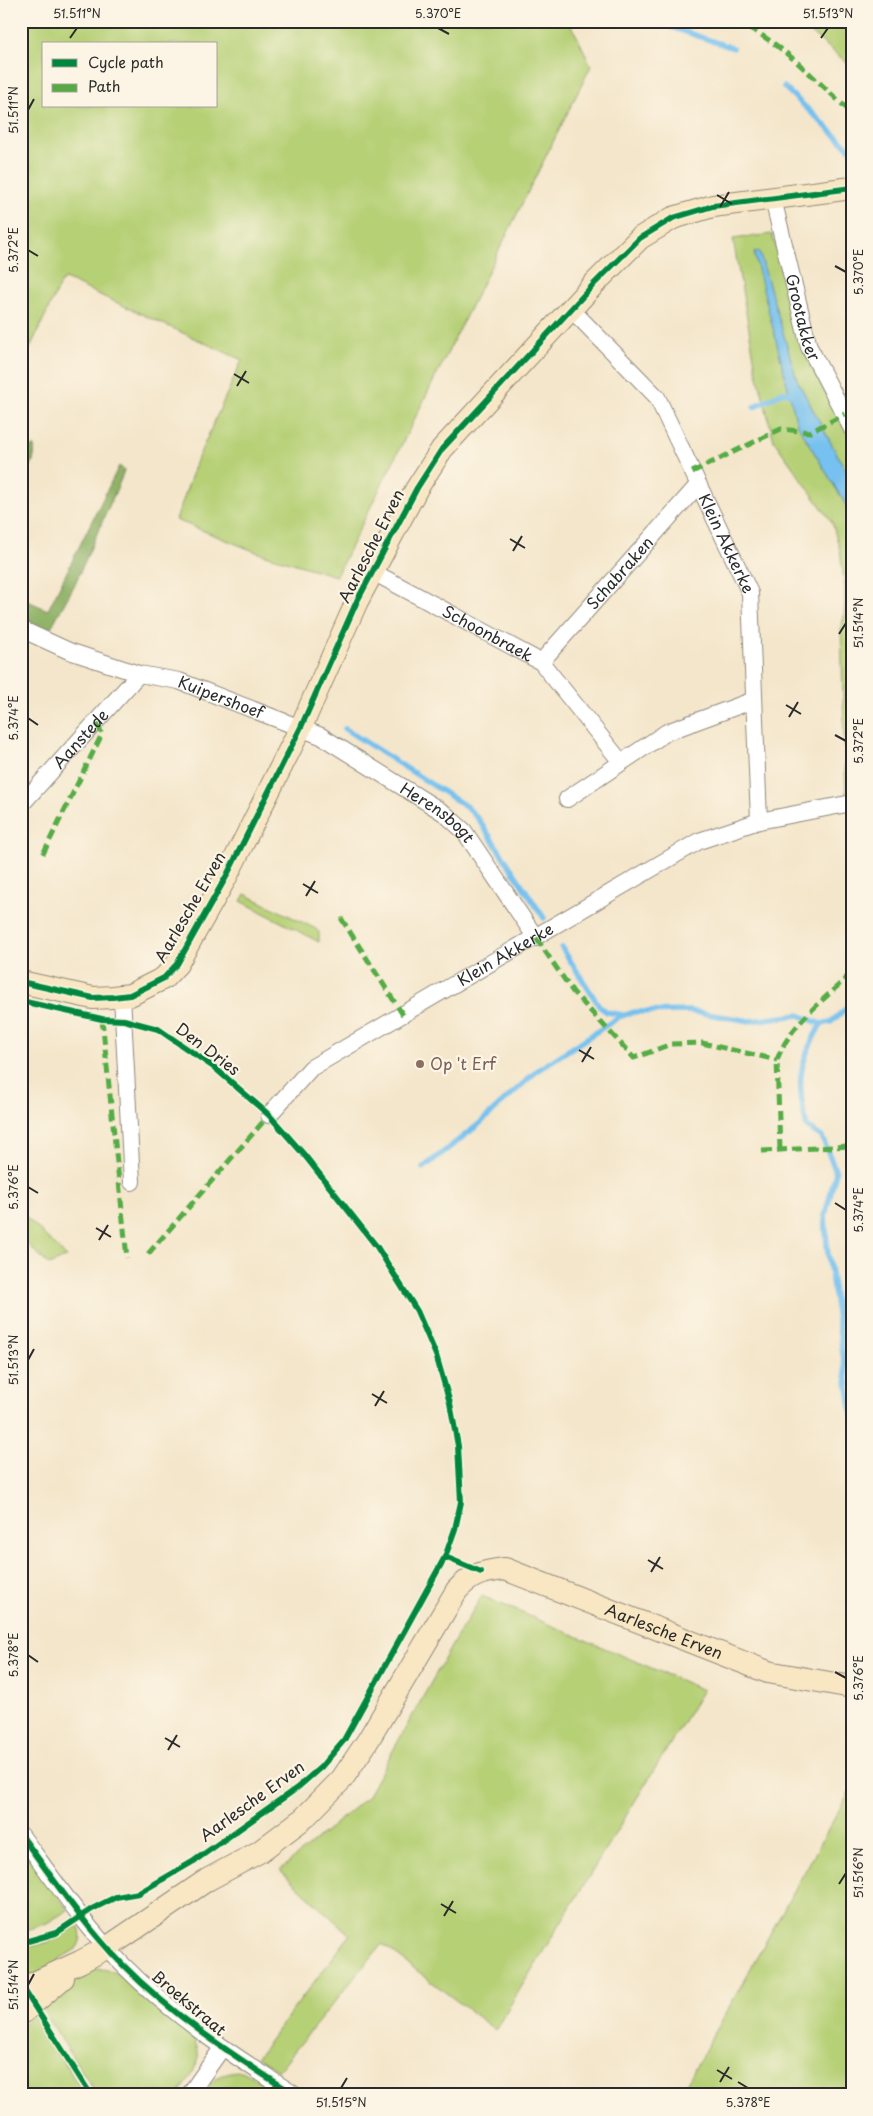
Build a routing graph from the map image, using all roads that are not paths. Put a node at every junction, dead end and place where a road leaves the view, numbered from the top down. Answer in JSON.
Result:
{"nodes":[{"id":1,"x":852,"y":188,"type":"edge"},
{"id":2,"x":773,"y":199,"type":"junction"},
{"id":3,"x":572,"y":309,"type":"junction"},
{"id":4,"x":851,"y":424,"type":"edge"},
{"id":5,"x":698,"y":484,"type":"junction"},
{"id":6,"x":373,"y":572,"type":"junction"},
{"id":7,"x":21,"y":629,"type":"edge"},
{"id":8,"x":541,"y":662,"type":"junction"},
{"id":9,"x":139,"y":674,"type":"junction"},
{"id":10,"x":754,"y":700,"type":"junction"},
{"id":11,"x":302,"y":727,"type":"junction"},
{"id":12,"x":621,"y":762,"type":"junction"},
{"id":13,"x":567,"y":799,"type":"dead end"},
{"id":14,"x":852,"y":803,"type":"edge"},
{"id":15,"x":21,"y":805,"type":"edge"},
{"id":16,"x":759,"y":821,"type":"junction"},
{"id":17,"x":536,"y":938,"type":"junction"},
{"id":18,"x":21,"y":982,"type":"edge"},
{"id":19,"x":122,"y":996,"type":"junction"},
{"id":20,"x":269,"y":1115,"type":"dead end"},
{"id":21,"x":132,"y":1182,"type":"dead end"},
{"id":22,"x":852,"y":1687,"type":"edge"},
{"id":23,"x":21,"y":1835,"type":"edge"},
{"id":24,"x":108,"y":1947,"type":"junction"},
{"id":25,"x":80,"y":1962,"type":"junction"},
{"id":26,"x":21,"y":1989,"type":"edge"},
{"id":27,"x":21,"y":2014,"type":"edge"},
{"id":28,"x":222,"y":2048,"type":"junction"},
{"id":29,"x":189,"y":2095,"type":"edge"},
{"id":30,"x":295,"y":2095,"type":"edge"}],
"edges":[{"from":1,"to":2,"type":"street","name":"Aarlesche Erven"},
{"from":2,"to":3,"type":"street","name":"Aarlesche Erven"},
{"from":2,"to":4,"type":"street","name":"Grootakker"},
{"from":3,"to":5,"type":"street","name":"Klein Akkerke"},
{"from":3,"to":6,"type":"street","name":"Aarlesche Erven"},
{"from":5,"to":8,"type":"street","name":"Schabraken"},
{"from":5,"to":10,"type":"street","name":"Klein Akkerke"},
{"from":6,"to":8,"type":"street","name":"Schoonbraek"},
{"from":6,"to":11,"type":"street","name":"Aarlesche Erven"},
{"from":7,"to":9,"type":"street","name":"Kuipershoef"},
{"from":8,"to":12,"type":"street","name":"Schoonbraek"},
{"from":9,"to":11,"type":"street","name":"Kuipershoef"},
{"from":9,"to":15,"type":"street","name":"Aanstede"},
{"from":10,"to":12,"type":"street"},
{"from":10,"to":16,"type":"street","name":"Klein Akkerke"},
{"from":11,"to":17,"type":"street","name":"Herensbogt"},
{"from":11,"to":19,"type":"street","name":"Aarlesche Erven"},
{"from":12,"to":13,"type":"street"},
{"from":14,"to":16,"type":"street","name":"Klein Akkerke"},
{"from":16,"to":17,"type":"street","name":"Klein Akkerke"},
{"from":17,"to":20,"type":"street","name":"Klein Akkerke"},
{"from":18,"to":19,"type":"street","name":"Aarlesche Erven"},
{"from":19,"to":21,"type":"street"},
{"from":22,"to":24,"type":"street","name":"Aarlesche Erven"},
{"from":23,"to":24,"type":"street","name":"Broekstraat"},
{"from":24,"to":25,"type":"street"},
{"from":24,"to":28,"type":"street","name":"Broekstraat"},
{"from":25,"to":26,"type":"street"},
{"from":25,"to":27,"type":"street"},
{"from":28,"to":29,"type":"street"},
{"from":28,"to":30,"type":"street","name":"Broekstraat"}]}
